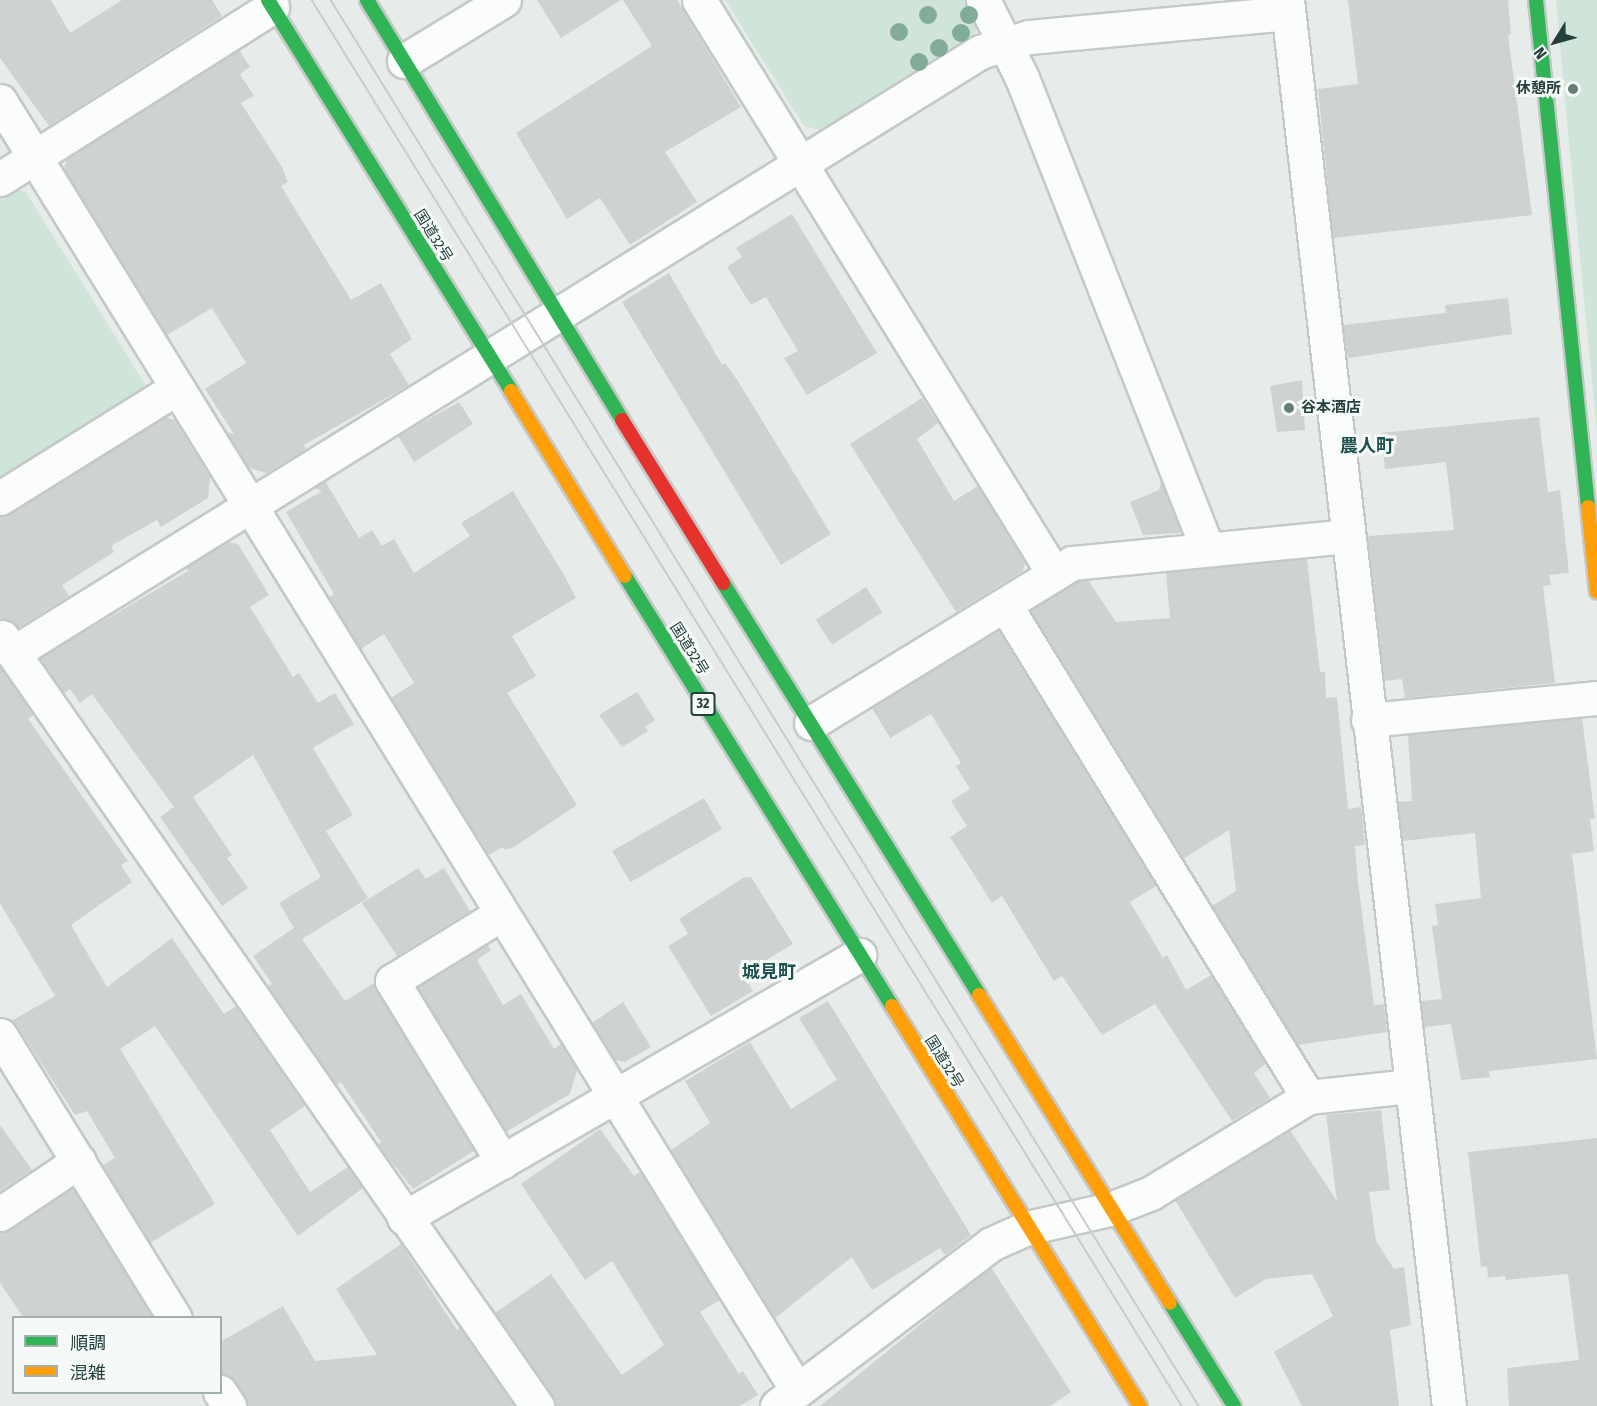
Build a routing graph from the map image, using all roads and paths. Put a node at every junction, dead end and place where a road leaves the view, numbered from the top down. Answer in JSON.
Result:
{"nodes":[{"id":1,"x":367,"y":0,"type":"edge"},
{"id":2,"x":504,"y":0,"type":"edge"},
{"id":3,"x":699,"y":0,"type":"edge"},
{"id":4,"x":983,"y":0,"type":"edge"},
{"id":5,"x":1536,"y":0,"type":"edge"},
{"id":6,"x":270,"y":4,"type":"edge"},
{"id":7,"x":1287,"y":7,"type":"edge"},
{"id":8,"x":1148,"y":12,"type":"edge"},
{"id":9,"x":1007,"y":42,"type":"junction"},
{"id":10,"x":404,"y":61,"type":"junction"},
{"id":11,"x":0,"y":101,"type":"edge"},
{"id":12,"x":35,"y":157,"type":"junction"},
{"id":13,"x":802,"y":165,"type":"junction"},
{"id":14,"x":0,"y":179,"type":"edge"},
{"id":15,"x":557,"y":316,"type":"junction"},
{"id":16,"x":489,"y":358,"type":"junction"},
{"id":17,"x":177,"y":388,"type":"junction"},
{"id":18,"x":0,"y":498,"type":"edge"},
{"id":19,"x":250,"y":507,"type":"junction"},
{"id":20,"x":1346,"y":536,"type":"junction"},
{"id":21,"x":1207,"y":548,"type":"junction"},
{"id":22,"x":1054,"y":574,"type":"junction"},
{"id":23,"x":1597,"y":592,"type":"edge"},
{"id":24,"x":1005,"y":604,"type":"junction"},
{"id":25,"x":7,"y":644,"type":"edge"},
{"id":26,"x":1597,"y":698,"type":"edge"},
{"id":27,"x":1368,"y":720,"type":"junction"},
{"id":28,"x":811,"y":723,"type":"junction"},
{"id":29,"x":501,"y":914,"type":"junction"},
{"id":30,"x":859,"y":955,"type":"junction"},
{"id":31,"x":0,"y":1035,"type":"edge"},
{"id":32,"x":1411,"y":1086,"type":"junction"},
{"id":33,"x":1308,"y":1097,"type":"junction"},
{"id":34,"x":615,"y":1098,"type":"junction"},
{"id":35,"x":79,"y":1161,"type":"junction"},
{"id":36,"x":503,"y":1162,"type":"junction"},
{"id":37,"x":1110,"y":1209,"type":"junction"},
{"id":38,"x":0,"y":1215,"type":"edge"},
{"id":39,"x":404,"y":1218,"type":"junction"},
{"id":40,"x":1027,"y":1228,"type":"junction"},
{"id":41,"x":174,"y":1316,"type":"edge"},
{"id":42,"x":787,"y":1398,"type":"edge"},
{"id":43,"x":537,"y":1406,"type":"edge"},
{"id":44,"x":1140,"y":1406,"type":"edge"},
{"id":45,"x":1234,"y":1406,"type":"edge"},
{"id":46,"x":1449,"y":1406,"type":"edge"}],
"edges":[{"from":1,"to":10,"type":"main road"},
{"from":2,"to":10,"type":"street"},
{"from":3,"to":13,"type":"street"},
{"from":4,"to":9,"type":"street"},
{"from":5,"to":23,"type":"main road"},
{"from":6,"to":12,"type":"street"},
{"from":6,"to":16,"type":"main road","name":"国道32号","number":"32"},
{"from":7,"to":8,"type":"street"},
{"from":7,"to":20,"type":"street"},
{"from":8,"to":9,"type":"street"},
{"from":9,"to":13,"type":"street"},
{"from":9,"to":21,"type":"street"},
{"from":10,"to":15,"type":"main road"},
{"from":11,"to":12,"type":"street"},
{"from":12,"to":14,"type":"street"},
{"from":12,"to":17,"type":"street"},
{"from":13,"to":15,"type":"street"},
{"from":13,"to":22,"type":"street"},
{"from":15,"to":16,"type":"street"},
{"from":15,"to":28,"type":"main road"},
{"from":16,"to":19,"type":"street"},
{"from":16,"to":30,"type":"main road","name":"国道32号","number":"32"},
{"from":17,"to":18,"type":"street"},
{"from":17,"to":19,"type":"street"},
{"from":19,"to":25,"type":"street"},
{"from":19,"to":29,"type":"street"},
{"from":20,"to":21,"type":"street"},
{"from":20,"to":27,"type":"street"},
{"from":21,"to":22,"type":"street"},
{"from":22,"to":24,"type":"street"},
{"from":24,"to":28,"type":"street"},
{"from":24,"to":33,"type":"street"},
{"from":25,"to":39,"type":"street"},
{"from":26,"to":27,"type":"street"},
{"from":27,"to":32,"type":"street"},
{"from":28,"to":37,"type":"main road"},
{"from":29,"to":34,"type":"street"},
{"from":29,"to":36,"type":"street"},
{"from":30,"to":34,"type":"street"},
{"from":30,"to":40,"type":"main road","name":"国道32号","number":"32"},
{"from":31,"to":35,"type":"street"},
{"from":32,"to":33,"type":"street"},
{"from":32,"to":46,"type":"street"},
{"from":33,"to":37,"type":"street"},
{"from":34,"to":36,"type":"street"},
{"from":34,"to":42,"type":"street"},
{"from":35,"to":38,"type":"street"},
{"from":35,"to":41,"type":"street"},
{"from":36,"to":39,"type":"street"},
{"from":37,"to":40,"type":"street"},
{"from":37,"to":45,"type":"main road"},
{"from":39,"to":43,"type":"street"},
{"from":40,"to":42,"type":"street"},
{"from":40,"to":44,"type":"main road","name":"国道32号","number":"32"}]}
